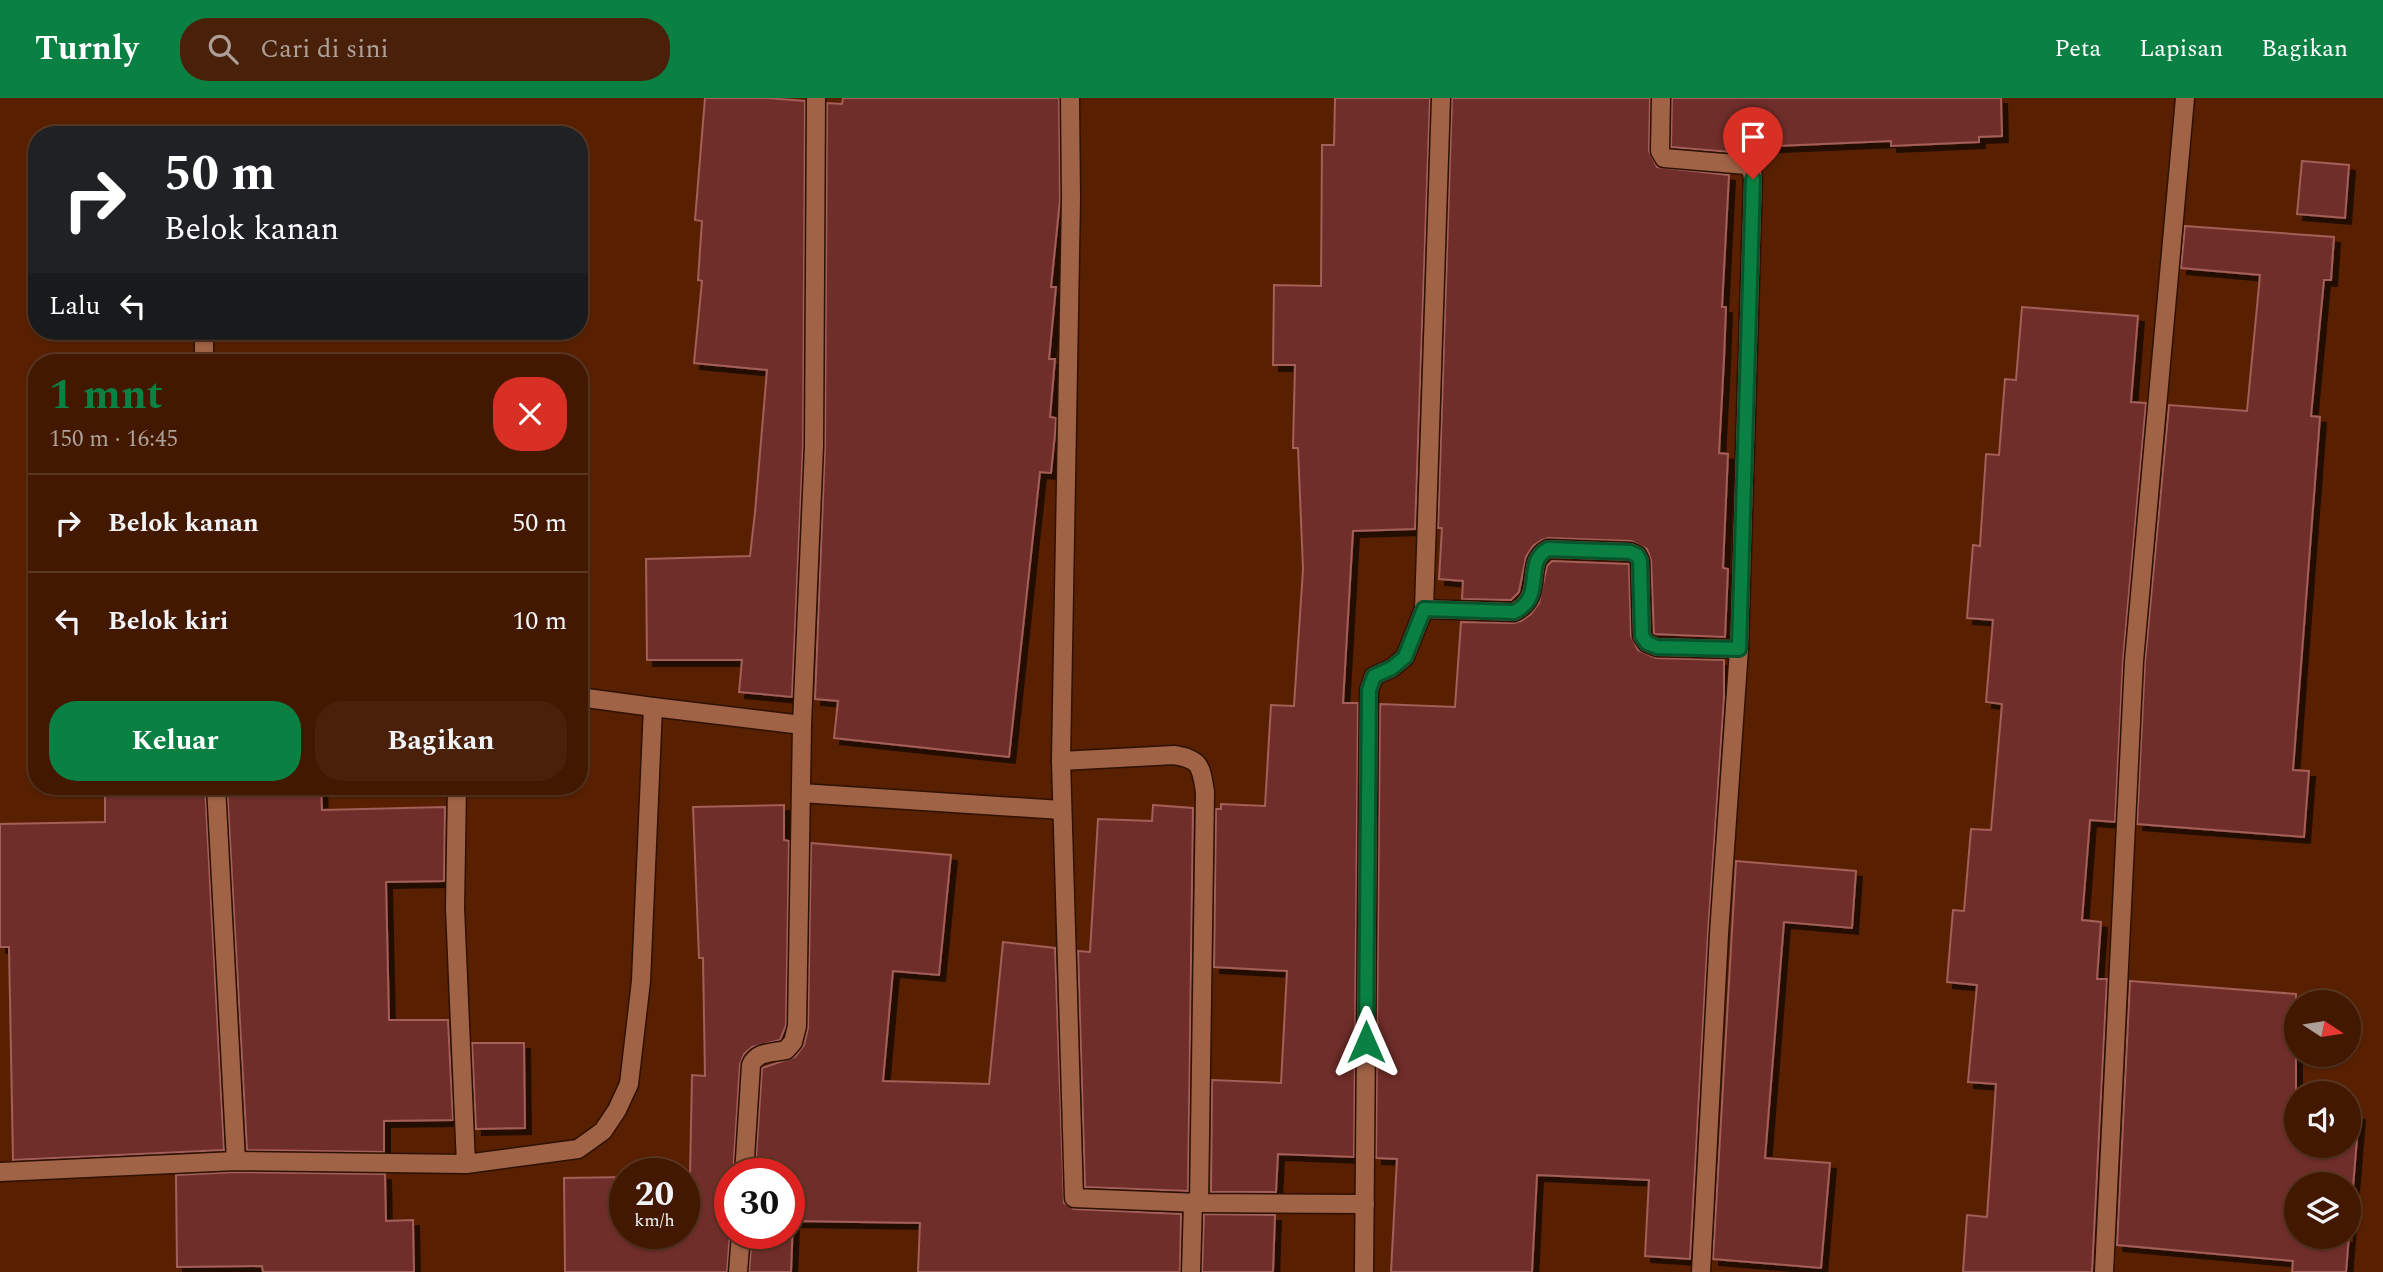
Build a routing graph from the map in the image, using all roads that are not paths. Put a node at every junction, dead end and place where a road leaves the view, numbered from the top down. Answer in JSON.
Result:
{"nodes":[{"id":1,"x":816,"y":98,"type":"edge"},
{"id":2,"x":1070,"y":98,"type":"edge"},
{"id":3,"x":1441,"y":98,"type":"edge"},
{"id":4,"x":1661,"y":98,"type":"edge"},
{"id":5,"x":2185,"y":98,"type":"edge"},
{"id":6,"x":1424,"y":609,"type":"junction"},
{"id":7,"x":1739,"y":649,"type":"junction"},
{"id":8,"x":588,"y":698,"type":"edge"},
{"id":9,"x":653,"y":706,"type":"junction"},
{"id":10,"x":802,"y":725,"type":"junction"},
{"id":11,"x":1061,"y":761,"type":"junction"},
{"id":12,"x":801,"y":793,"type":"junction"},
{"id":13,"x":216,"y":795,"type":"edge"},
{"id":14,"x":457,"y":795,"type":"edge"},
{"id":15,"x":1061,"y":810,"type":"junction"},
{"id":16,"x":745,"y":1158,"type":"edge"},
{"id":17,"x":236,"y":1161,"type":"junction"},
{"id":18,"x":466,"y":1164,"type":"junction"},
{"id":19,"x":0,"y":1172,"type":"edge"},
{"id":20,"x":1196,"y":1202,"type":"junction"},
{"id":21,"x":1365,"y":1204,"type":"junction"},
{"id":22,"x":740,"y":1249,"type":"edge"},
{"id":23,"x":738,"y":1272,"type":"edge"},
{"id":24,"x":1191,"y":1272,"type":"edge"},
{"id":25,"x":1364,"y":1272,"type":"edge"},
{"id":26,"x":1701,"y":1272,"type":"edge"},
{"id":27,"x":2104,"y":1272,"type":"edge"}],
"edges":[{"from":1,"to":10,"type":"street"},
{"from":2,"to":11,"type":"street"},
{"from":3,"to":6,"type":"street"},
{"from":4,"to":7,"type":"street"},
{"from":5,"to":27,"type":"street"},
{"from":6,"to":7,"type":"street"},
{"from":6,"to":21,"type":"street"},
{"from":7,"to":26,"type":"street"},
{"from":8,"to":9,"type":"street"},
{"from":9,"to":10,"type":"street"},
{"from":9,"to":18,"type":"street"},
{"from":10,"to":12,"type":"street"},
{"from":11,"to":15,"type":"street"},
{"from":11,"to":20,"type":"street"},
{"from":12,"to":15,"type":"street"},
{"from":12,"to":16,"type":"street"},
{"from":13,"to":17,"type":"street"},
{"from":14,"to":18,"type":"street"},
{"from":15,"to":20,"type":"street"},
{"from":17,"to":18,"type":"street"},
{"from":17,"to":19,"type":"street"},
{"from":20,"to":21,"type":"street"},
{"from":20,"to":24,"type":"street"},
{"from":21,"to":25,"type":"street"},
{"from":22,"to":23,"type":"street"}]}
